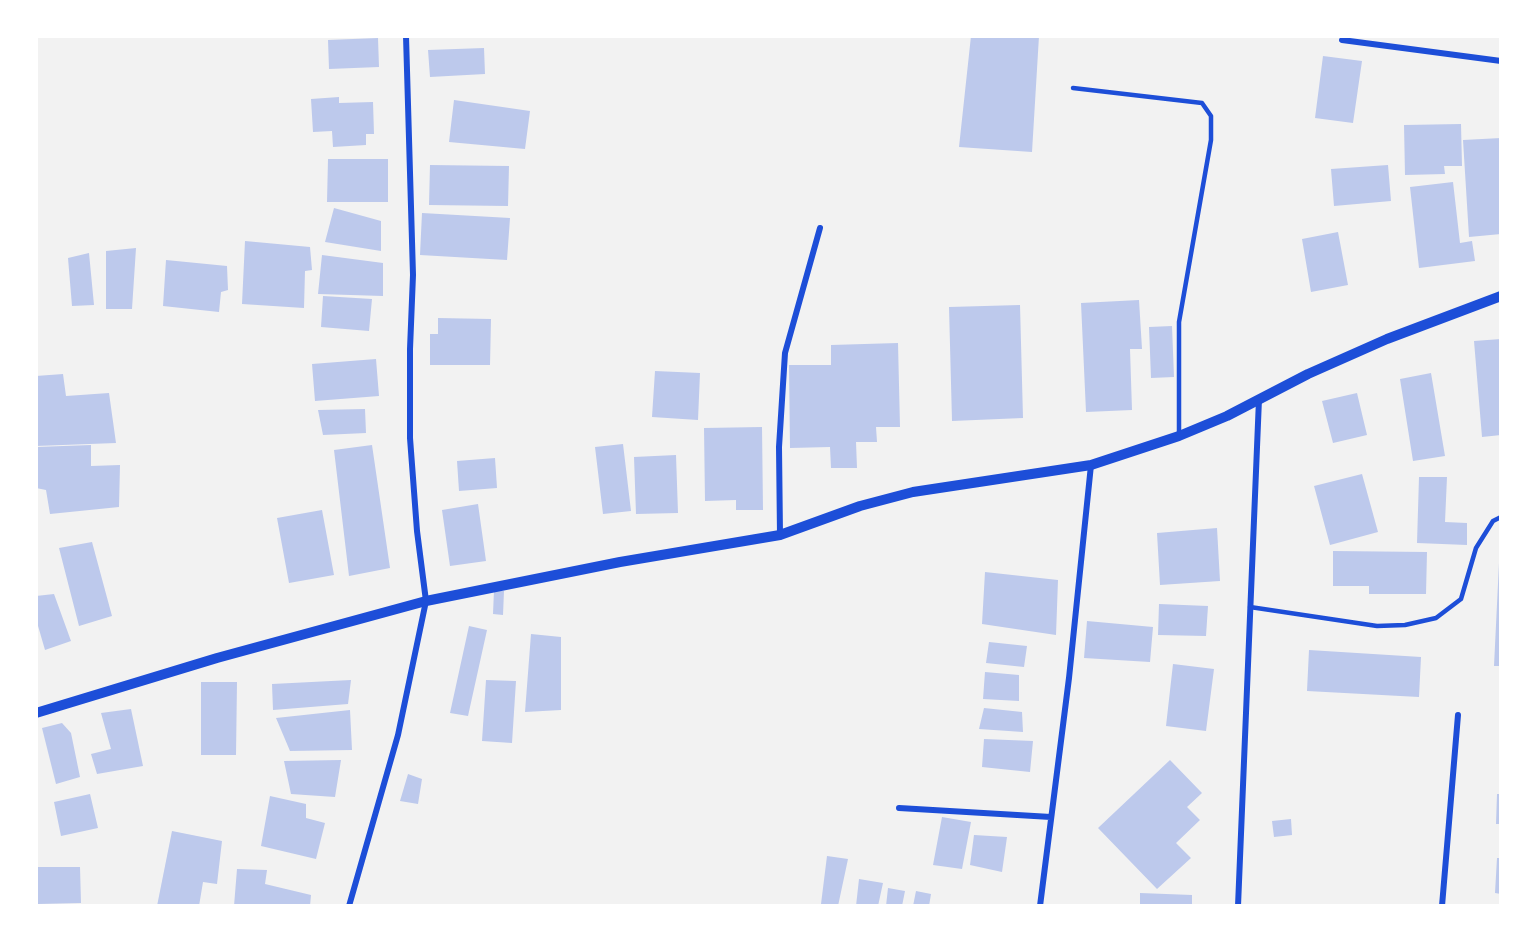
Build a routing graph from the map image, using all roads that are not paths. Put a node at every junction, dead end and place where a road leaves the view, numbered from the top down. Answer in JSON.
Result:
{"nodes":[{"id":1,"x":406,"y":36,"type":"edge"},
{"id":2,"x":1342,"y":40,"type":"dead end"},
{"id":3,"x":1501,"y":61,"type":"edge"},
{"id":4,"x":1073,"y":88,"type":"dead end"},
{"id":5,"x":819,"y":228,"type":"dead end"},
{"id":6,"x":1501,"y":296,"type":"edge"},
{"id":7,"x":1259,"y":399,"type":"junction"},
{"id":8,"x":1179,"y":436,"type":"junction"},
{"id":9,"x":1091,"y":465,"type":"junction"},
{"id":10,"x":1501,"y":517,"type":"edge"},
{"id":11,"x":780,"y":535,"type":"junction"},
{"id":12,"x":426,"y":601,"type":"junction"},
{"id":13,"x":1250,"y":607,"type":"junction"},
{"id":14,"x":36,"y":713,"type":"edge"},
{"id":15,"x":1458,"y":715,"type":"dead end"},
{"id":16,"x":899,"y":808,"type":"dead end"},
{"id":17,"x":1051,"y":817,"type":"junction"},
{"id":18,"x":349,"y":906,"type":"edge"},
{"id":19,"x":1040,"y":906,"type":"edge"},
{"id":20,"x":1238,"y":906,"type":"edge"},
{"id":21,"x":1442,"y":906,"type":"edge"}],
"edges":[{"from":1,"to":12,"type":"street"},
{"from":2,"to":3,"type":"street"},
{"from":4,"to":8,"type":"lane"},
{"from":5,"to":11,"type":"street"},
{"from":6,"to":7,"type":"street"},
{"from":7,"to":8,"type":"street"},
{"from":7,"to":13,"type":"street"},
{"from":8,"to":9,"type":"street"},
{"from":9,"to":11,"type":"street"},
{"from":9,"to":17,"type":"street"},
{"from":10,"to":13,"type":"lane"},
{"from":11,"to":12,"type":"street"},
{"from":12,"to":14,"type":"street"},
{"from":12,"to":18,"type":"street"},
{"from":13,"to":20,"type":"street"},
{"from":15,"to":21,"type":"street"},
{"from":16,"to":17,"type":"street"},
{"from":17,"to":19,"type":"street"}]}
